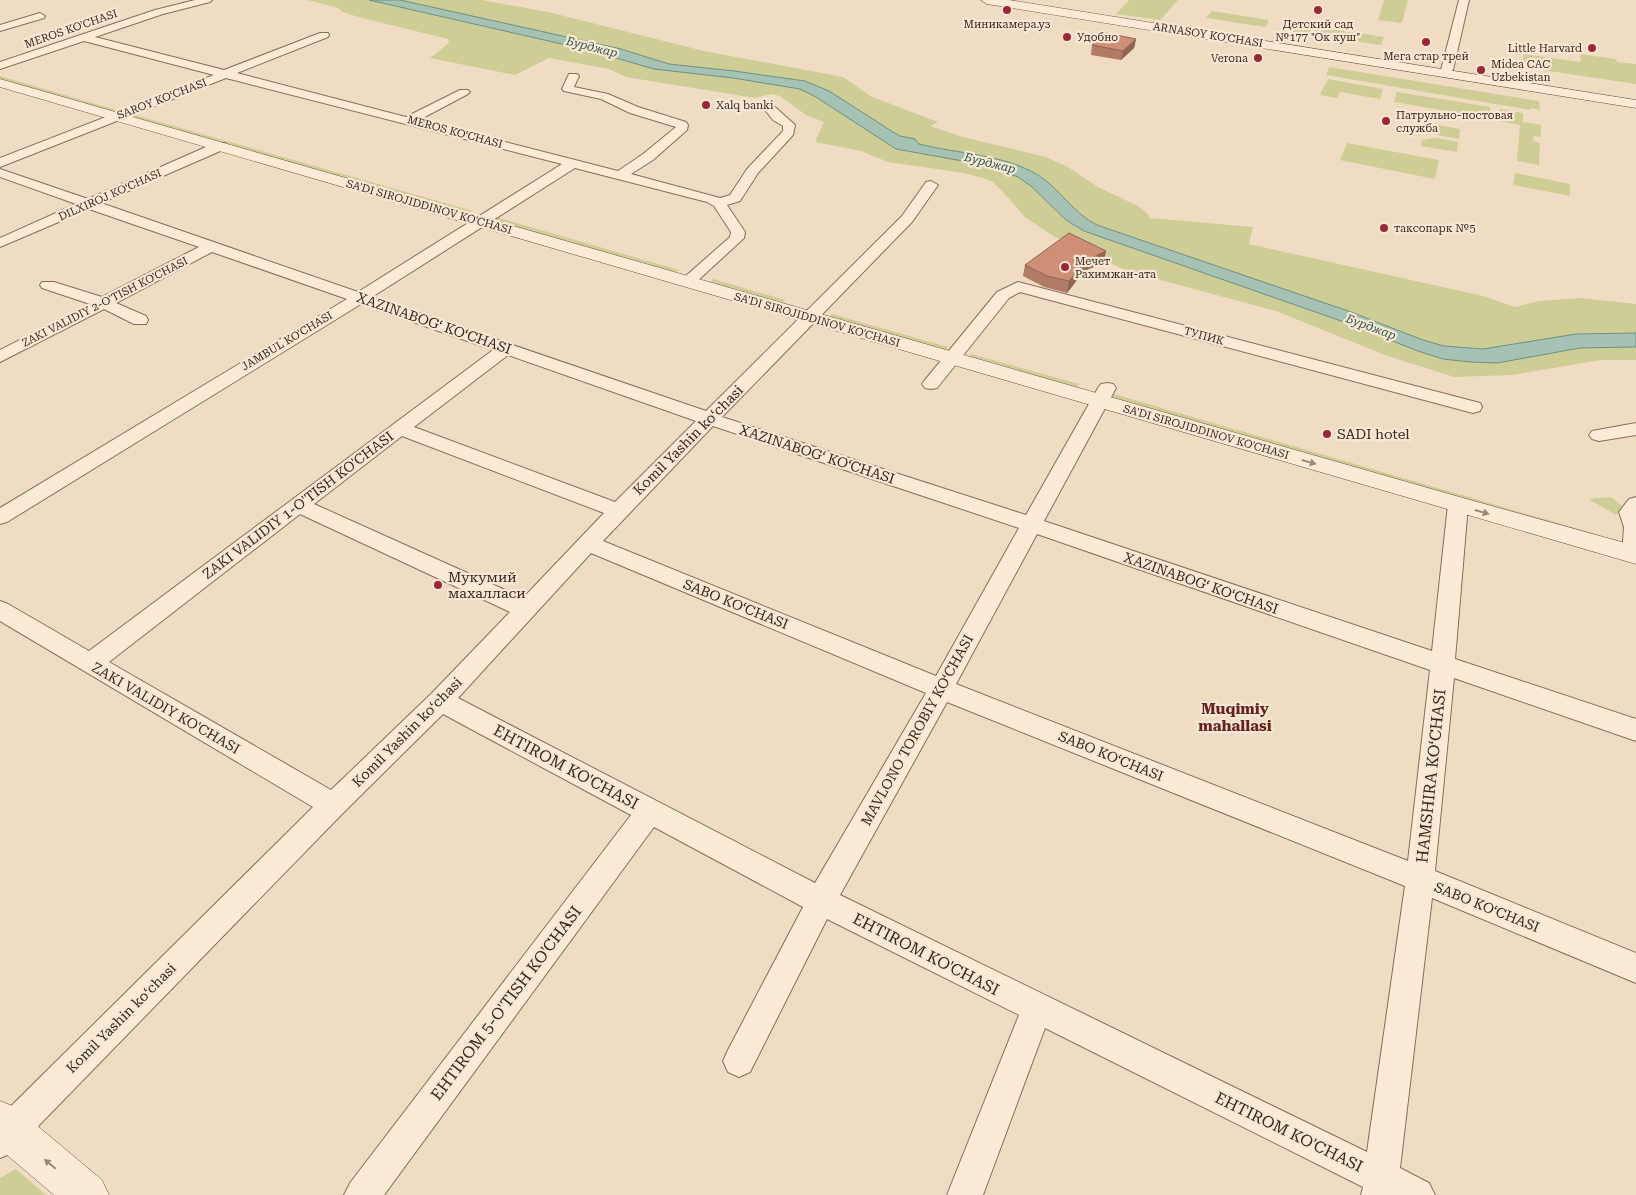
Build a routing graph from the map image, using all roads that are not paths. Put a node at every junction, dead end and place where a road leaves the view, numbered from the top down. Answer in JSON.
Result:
{"nodes":[{"id":1,"x":207,"y":0,"type":"edge"},
{"id":2,"x":987,"y":0,"type":"edge"},
{"id":3,"x":1464,"y":0,"type":"edge"},
{"id":4,"x":1003,"y":1,"type":"edge"},
{"id":5,"x":40,"y":16,"type":"dead end"},
{"id":6,"x":0,"y":28,"type":"edge"},
{"id":7,"x":324,"y":35,"type":"dead end"},
{"id":8,"x":85,"y":38,"type":"junction"},
{"id":9,"x":0,"y":66,"type":"edge"},
{"id":10,"x":1447,"y":72,"type":"junction"},
{"id":11,"x":0,"y":73,"type":"edge"},
{"id":12,"x":226,"y":74,"type":"junction"},
{"id":13,"x":574,"y":76,"type":"dead end"},
{"id":14,"x":0,"y":83,"type":"edge"},
{"id":15,"x":464,"y":92,"type":"dead end"},
{"id":16,"x":1636,"y":102,"type":"edge"},
{"id":17,"x":771,"y":110,"type":"dead end"},
{"id":18,"x":125,"y":114,"type":"junction"},
{"id":19,"x":409,"y":120,"type":"junction"},
{"id":20,"x":220,"y":146,"type":"junction"},
{"id":21,"x":0,"y":163,"type":"edge"},
{"id":22,"x":573,"y":163,"type":"junction"},
{"id":23,"x":0,"y":174,"type":"edge"},
{"id":24,"x":621,"y":175,"type":"junction"},
{"id":25,"x":931,"y":185,"type":"dead end"},
{"id":26,"x":719,"y":203,"type":"junction"},
{"id":27,"x":90,"y":204,"type":"junction"},
{"id":28,"x":485,"y":217,"type":"junction"},
{"id":29,"x":0,"y":244,"type":"edge"},
{"id":30,"x":210,"y":247,"type":"junction"},
{"id":31,"x":693,"y":277,"type":"junction"},
{"id":32,"x":48,"y":285,"type":"dead end"},
{"id":33,"x":359,"y":298,"type":"junction"},
{"id":34,"x":104,"y":303,"type":"junction"},
{"id":35,"x":814,"y":312,"type":"junction"},
{"id":36,"x":140,"y":320,"type":"dead end"},
{"id":37,"x":506,"y":348,"type":"junction"},
{"id":38,"x":955,"y":352,"type":"junction"},
{"id":39,"x":0,"y":357,"type":"edge"},
{"id":40,"x":931,"y":384,"type":"dead end"},
{"id":41,"x":1103,"y":395,"type":"junction"},
{"id":42,"x":1473,"y":407,"type":"dead end"},
{"id":43,"x":710,"y":419,"type":"junction"},
{"id":44,"x":399,"y":428,"type":"junction"},
{"id":45,"x":1636,"y":429,"type":"edge"},
{"id":46,"x":1599,"y":435,"type":"dead end"},
{"id":47,"x":1636,"y":504,"type":"edge"},
{"id":48,"x":298,"y":505,"type":"junction"},
{"id":49,"x":1458,"y":505,"type":"junction"},
{"id":50,"x":618,"y":510,"type":"junction"},
{"id":51,"x":0,"y":517,"type":"edge"},
{"id":52,"x":1030,"y":524,"type":"junction"},
{"id":53,"x":588,"y":543,"type":"junction"},
{"id":54,"x":1635,"y":548,"type":"edge"},
{"id":55,"x":525,"y":609,"type":"junction"},
{"id":56,"x":0,"y":610,"type":"edge"},
{"id":57,"x":90,"y":663,"type":"junction"},
{"id":58,"x":1444,"y":665,"type":"junction"},
{"id":59,"x":941,"y":689,"type":"junction"},
{"id":60,"x":440,"y":701,"type":"junction"},
{"id":61,"x":1636,"y":730,"type":"edge"},
{"id":62,"x":333,"y":805,"type":"junction"},
{"id":63,"x":650,"y":811,"type":"junction"},
{"id":64,"x":1420,"y":879,"type":"junction"},
{"id":65,"x":821,"y":901,"type":"junction"},
{"id":66,"x":1636,"y":968,"type":"edge"},
{"id":67,"x":1037,"y":1009,"type":"junction"},
{"id":68,"x":739,"y":1062,"type":"dead end"},
{"id":69,"x":3,"y":1131,"type":"edge"},
{"id":70,"x":1380,"y":1186,"type":"edge"},
{"id":71,"x":87,"y":1195,"type":"edge"},
{"id":72,"x":362,"y":1195,"type":"edge"},
{"id":73,"x":964,"y":1195,"type":"edge"},
{"id":74,"x":1418,"y":1195,"type":"edge"}],
"edges":[{"from":1,"to":8,"type":"street","name":"MEROS KO'CHASI"},
{"from":2,"to":4,"type":"street","name":"ARNASOY KO'CHASI"},
{"from":3,"to":10,"type":"street"},
{"from":4,"to":10,"type":"street","name":"ARNASOY KO'CHASI"},
{"from":5,"to":6,"type":"street"},
{"from":7,"to":12,"type":"street","name":"SAROY KO‘CHASI"},
{"from":8,"to":9,"type":"street","name":"MEROS KO'CHASI"},
{"from":8,"to":12,"type":"street","name":"MEROS KO‘CHASI"},
{"from":10,"to":16,"type":"street","name":"ARNASOY KO'CHASI"},
{"from":11,"to":18,"type":"street","name":"SA'DI SIROJIDDINOV KO'CHASI"},
{"from":12,"to":18,"type":"street","name":"SAROY KO‘CHASI"},
{"from":12,"to":19,"type":"street","name":"MEROS KO‘CHASI"},
{"from":13,"to":24,"type":"street"},
{"from":14,"to":18,"type":"street","name":"SA'DI SIROJIDDINOV KO'CHASI"},
{"from":15,"to":19,"type":"street"},
{"from":17,"to":26,"type":"street"},
{"from":18,"to":20,"type":"street","name":"SA'DI SIROJIDDINOV KO'CHASI"},
{"from":18,"to":21,"type":"street","name":"SAROY KO‘CHASI"},
{"from":18,"to":28,"type":"street","name":"SA'DI SIROJIDDINOV KO'CHASI"},
{"from":19,"to":22,"type":"street","name":"MEROS KO‘CHASI"},
{"from":20,"to":27,"type":"street","name":"DILXIROJ KO‘CHASI"},
{"from":20,"to":28,"type":"street","name":"SA'DI SIROJIDDINOV KO'CHASI"},
{"from":22,"to":24,"type":"street","name":"MEROS KO‘CHASI"},
{"from":22,"to":28,"type":"street","name":"JAMBUL KO'CHASI"},
{"from":23,"to":27,"type":"street","name":"XAZINABOG‘ KO‘CHASI"},
{"from":24,"to":26,"type":"street","name":"MEROS KO‘CHASI"},
{"from":25,"to":35,"type":"street","name":"Komil Yashin koʻchasi"},
{"from":26,"to":31,"type":"street"},
{"from":27,"to":29,"type":"street","name":"DILXIROJ KO‘CHASI"},
{"from":27,"to":30,"type":"street","name":"XAZINABOG‘ KO‘CHASI"},
{"from":28,"to":31,"type":"street","name":"SA'DI SIROJIDDINOV KO'CHASI"},
{"from":28,"to":33,"type":"street","name":"JAMBUL KO'CHASI"},
{"from":30,"to":33,"type":"street","name":"XAZINABOG‘ KO‘CHASI"},
{"from":30,"to":34,"type":"street","name":"ZAKI VALIDIY 2-O'TISH KO'CHASI"},
{"from":31,"to":35,"type":"street","name":"SA'DI SIROJIDDINOV KO'CHASI"},
{"from":32,"to":34,"type":"street"},
{"from":33,"to":37,"type":"street","name":"XAZINABOG‘ KO‘CHASI"},
{"from":33,"to":51,"type":"street","name":"JAMBUL KO'CHASI"},
{"from":34,"to":36,"type":"street"},
{"from":34,"to":39,"type":"street","name":"ZAKI VALIDIY 2-O'TISH KO'CHASI"},
{"from":35,"to":38,"type":"street","name":"SA'DI SIROJIDDINOV KO'CHASI"},
{"from":35,"to":43,"type":"street","name":"Komil Yashin koʻchasi"},
{"from":37,"to":43,"type":"street","name":"XAZINABOG‘ KO‘CHASI"},
{"from":37,"to":44,"type":"street","name":"ZAKI VALIDIY 1-O'TISH KO'CHASI"},
{"from":38,"to":40,"type":"street","name":"ТУПИК"},
{"from":38,"to":41,"type":"street","name":"SA'DI SIROJIDDINOV KO'CHASI"},
{"from":38,"to":42,"type":"street","name":"ТУПИК"},
{"from":41,"to":49,"type":"street","name":"SA'DI SIROJIDDINOV KO'CHASI","one_way":true},
{"from":41,"to":52,"type":"street","name":"MAVLONO TOROBIY KO‘CHASI"},
{"from":41,"to":54,"type":"street","name":"SA'DI SIROJIDDINOV KO'CHASI"},
{"from":43,"to":50,"type":"street","name":"Komil Yashin koʻchasi"},
{"from":43,"to":52,"type":"street","name":"XAZINABOG‘ KO‘CHASI"},
{"from":44,"to":48,"type":"street","name":"ZAKI VALIDIY 1-O'TISH KO'CHASI"},
{"from":44,"to":50,"type":"street"},
{"from":45,"to":46,"type":"street"},
{"from":47,"to":54,"type":"street"},
{"from":48,"to":55,"type":"street"},
{"from":48,"to":57,"type":"street","name":"ZAKI VALIDIY 1-O'TISH KO'CHASI"},
{"from":49,"to":54,"type":"street","name":"SA'DI SIROJIDDINOV KO'CHASI","one_way":true},
{"from":49,"to":58,"type":"street","name":"HAMSHIRA KO‘CHASI"},
{"from":50,"to":53,"type":"street","name":"Komil Yashin koʻchasi"},
{"from":52,"to":58,"type":"street","name":"XAZINABOG‘ KO‘CHASI"},
{"from":52,"to":59,"type":"street","name":"MAVLONO TOROBIY KO‘CHASI"},
{"from":53,"to":55,"type":"street","name":"Komil Yashin koʻchasi"},
{"from":53,"to":59,"type":"street","name":"SABO KO‘CHASI"},
{"from":55,"to":60,"type":"street","name":"Komil Yashin koʻchasi"},
{"from":56,"to":57,"type":"street","name":"ZAKI VALIDIY KO'CHASI"},
{"from":57,"to":62,"type":"street","name":"ZAKI VALIDIY KO'CHASI"},
{"from":58,"to":61,"type":"street","name":"XAZINABOG‘ KO‘CHASI"},
{"from":58,"to":64,"type":"street","name":"HAMSHIRA KO‘CHASI"},
{"from":59,"to":64,"type":"street","name":"SABO KO‘CHASI"},
{"from":59,"to":65,"type":"street","name":"MAVLONO TOROBIY KO‘CHASI"},
{"from":60,"to":62,"type":"street","name":"Komil Yashin koʻchasi"},
{"from":60,"to":63,"type":"street","name":"EHTIROM KO'CHASI"},
{"from":62,"to":69,"type":"street","name":"Komil Yashin koʻchasi"},
{"from":63,"to":65,"type":"street","name":"EHTIROM KO'CHASI"},
{"from":63,"to":72,"type":"street","name":"EHTIROM 5-O'TISH KO'CHASI"},
{"from":64,"to":66,"type":"street","name":"SABO KO‘CHASI"},
{"from":64,"to":70,"type":"street","name":"HAMSHIRA KO‘CHASI"},
{"from":65,"to":67,"type":"street","name":"EHTIROM KO'CHASI"},
{"from":65,"to":68,"type":"street","name":"MAVLONO TOROBIY KO‘CHASI"},
{"from":67,"to":70,"type":"street","name":"EHTIROM KO'CHASI"},
{"from":67,"to":73,"type":"street"},
{"from":71,"to":69,"type":"street","one_way":true},
{"from":70,"to":74,"type":"street","name":"EHTIROM KO'CHASI"}]}
